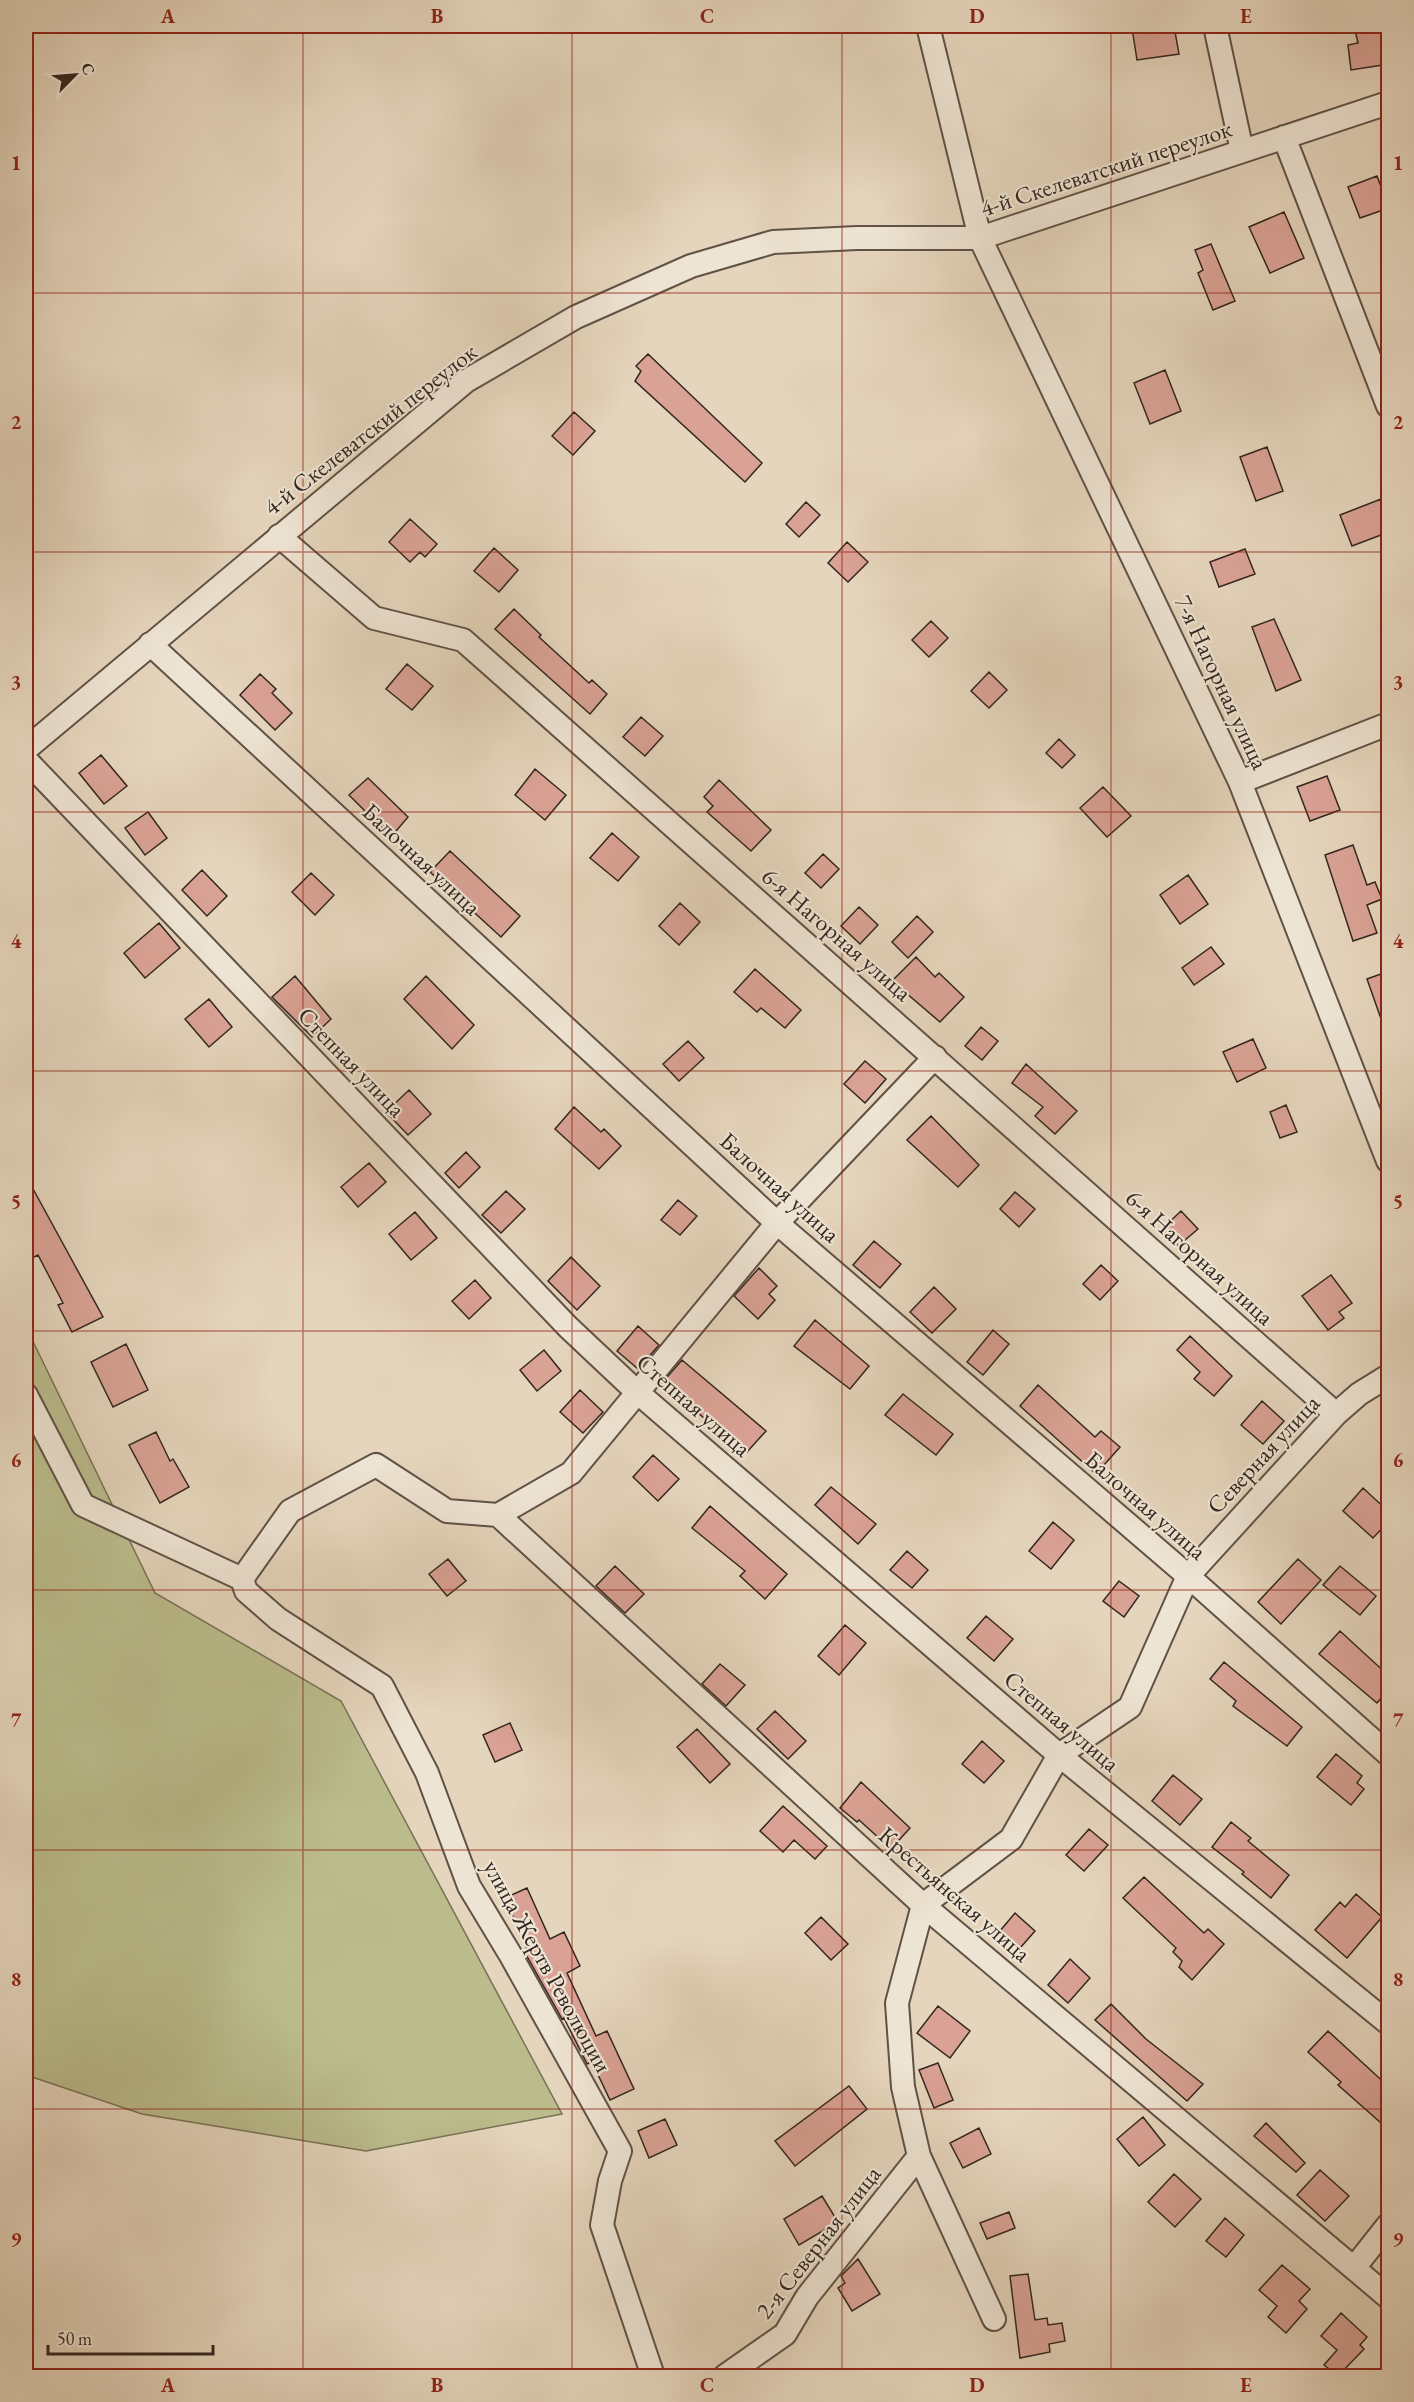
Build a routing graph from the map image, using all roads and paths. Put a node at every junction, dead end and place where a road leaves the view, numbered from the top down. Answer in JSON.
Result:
{"nodes":[{"id":1,"x":928,"y":26,"type":"edge"},
{"id":2,"x":1215,"y":26,"type":"edge"},
{"id":3,"x":1389,"y":103,"type":"edge"},
{"id":4,"x":1284,"y":137,"type":"junction"},
{"id":5,"x":1242,"y":151,"type":"junction"},
{"id":6,"x":981,"y":238,"type":"junction"},
{"id":7,"x":1389,"y":406,"type":"edge"},
{"id":8,"x":279,"y":536,"type":"junction"},
{"id":9,"x":150,"y":644,"type":"junction"},
{"id":10,"x":1389,"y":724,"type":"edge"},
{"id":11,"x":26,"y":749,"type":"edge"},
{"id":12,"x":26,"y":760,"type":"edge"},
{"id":13,"x":1240,"y":782,"type":"junction"},
{"id":14,"x":935,"y":1057,"type":"junction"},
{"id":15,"x":1389,"y":1161,"type":"edge"},
{"id":16,"x":777,"y":1223,"type":"junction"},
{"id":17,"x":1389,"y":1376,"type":"edge"},
{"id":18,"x":637,"y":1392,"type":"junction"},
{"id":19,"x":26,"y":1395,"type":"edge"},
{"id":20,"x":1336,"y":1414,"type":"junction"},
{"id":21,"x":498,"y":1515,"type":"junction"},
{"id":22,"x":1188,"y":1576,"type":"junction"},
{"id":23,"x":242,"y":1580,"type":"junction"},
{"id":24,"x":1389,"y":1754,"type":"edge"},
{"id":25,"x":1059,"y":1755,"type":"junction"},
{"id":26,"x":923,"y":1905,"type":"junction"},
{"id":27,"x":1389,"y":2023,"type":"edge"},
{"id":28,"x":919,"y":2156,"type":"junction"},
{"id":29,"x":1389,"y":2225,"type":"edge"},
{"id":30,"x":1354,"y":2268,"type":"junction"},
{"id":31,"x":1389,"y":2297,"type":"edge"},
{"id":32,"x":994,"y":2319,"type":"dead end"},
{"id":33,"x":652,"y":2376,"type":"edge"},
{"id":34,"x":725,"y":2376,"type":"edge"}],
"edges":[{"from":1,"to":6,"type":"street","name":"7-я Нагорная улица"},
{"from":2,"to":5,"type":"street"},
{"from":3,"to":4,"type":"street","name":"4-й Скелеватский переулок"},
{"from":4,"to":5,"type":"street","name":"4-й Скелеватский переулок"},
{"from":4,"to":7,"type":"street"},
{"from":5,"to":6,"type":"street","name":"4-й Скелеватский переулок"},
{"from":6,"to":8,"type":"street","name":"4-й Скелеватский переулок"},
{"from":6,"to":13,"type":"street","name":"7-я Нагорная улица"},
{"from":8,"to":9,"type":"street","name":"4-й Скелеватский переулок"},
{"from":8,"to":14,"type":"street","name":"6-я Нагорная улица"},
{"from":9,"to":11,"type":"street","name":"4-й Скелеватский переулок"},
{"from":9,"to":16,"type":"street","name":"Балочная улица"},
{"from":10,"to":13,"type":"street"},
{"from":12,"to":18,"type":"street","name":"Степная улица"},
{"from":13,"to":15,"type":"street","name":"7-я Нагорная улица"},
{"from":14,"to":16,"type":"street"},
{"from":14,"to":20,"type":"street","name":"6-я Нагорная улица"},
{"from":16,"to":18,"type":"street"},
{"from":16,"to":22,"type":"street","name":"Балочная улица"},
{"from":17,"to":20,"type":"street","name":"Северная улица"},
{"from":18,"to":21,"type":"street"},
{"from":18,"to":25,"type":"street","name":"Степная улица"},
{"from":19,"to":23,"type":"street"},
{"from":20,"to":22,"type":"street","name":"Северная улица"},
{"from":21,"to":23,"type":"street"},
{"from":21,"to":26,"type":"street","name":"Крестьянская улица"},
{"from":22,"to":24,"type":"street","name":"Балочная улица"},
{"from":22,"to":25,"type":"street","name":"Северная улица"},
{"from":23,"to":33,"type":"street","name":"улица Жертв Революции"},
{"from":25,"to":26,"type":"street","name":"Северная улица"},
{"from":25,"to":27,"type":"street","name":"Степная улица"},
{"from":26,"to":28,"type":"street"},
{"from":26,"to":30,"type":"street","name":"Крестьянская улица"},
{"from":28,"to":32,"type":"street"},
{"from":28,"to":34,"type":"street","name":"2-я Северная улица"},
{"from":29,"to":30,"type":"street"},
{"from":30,"to":31,"type":"street","name":"Крестьянская улица"}]}
